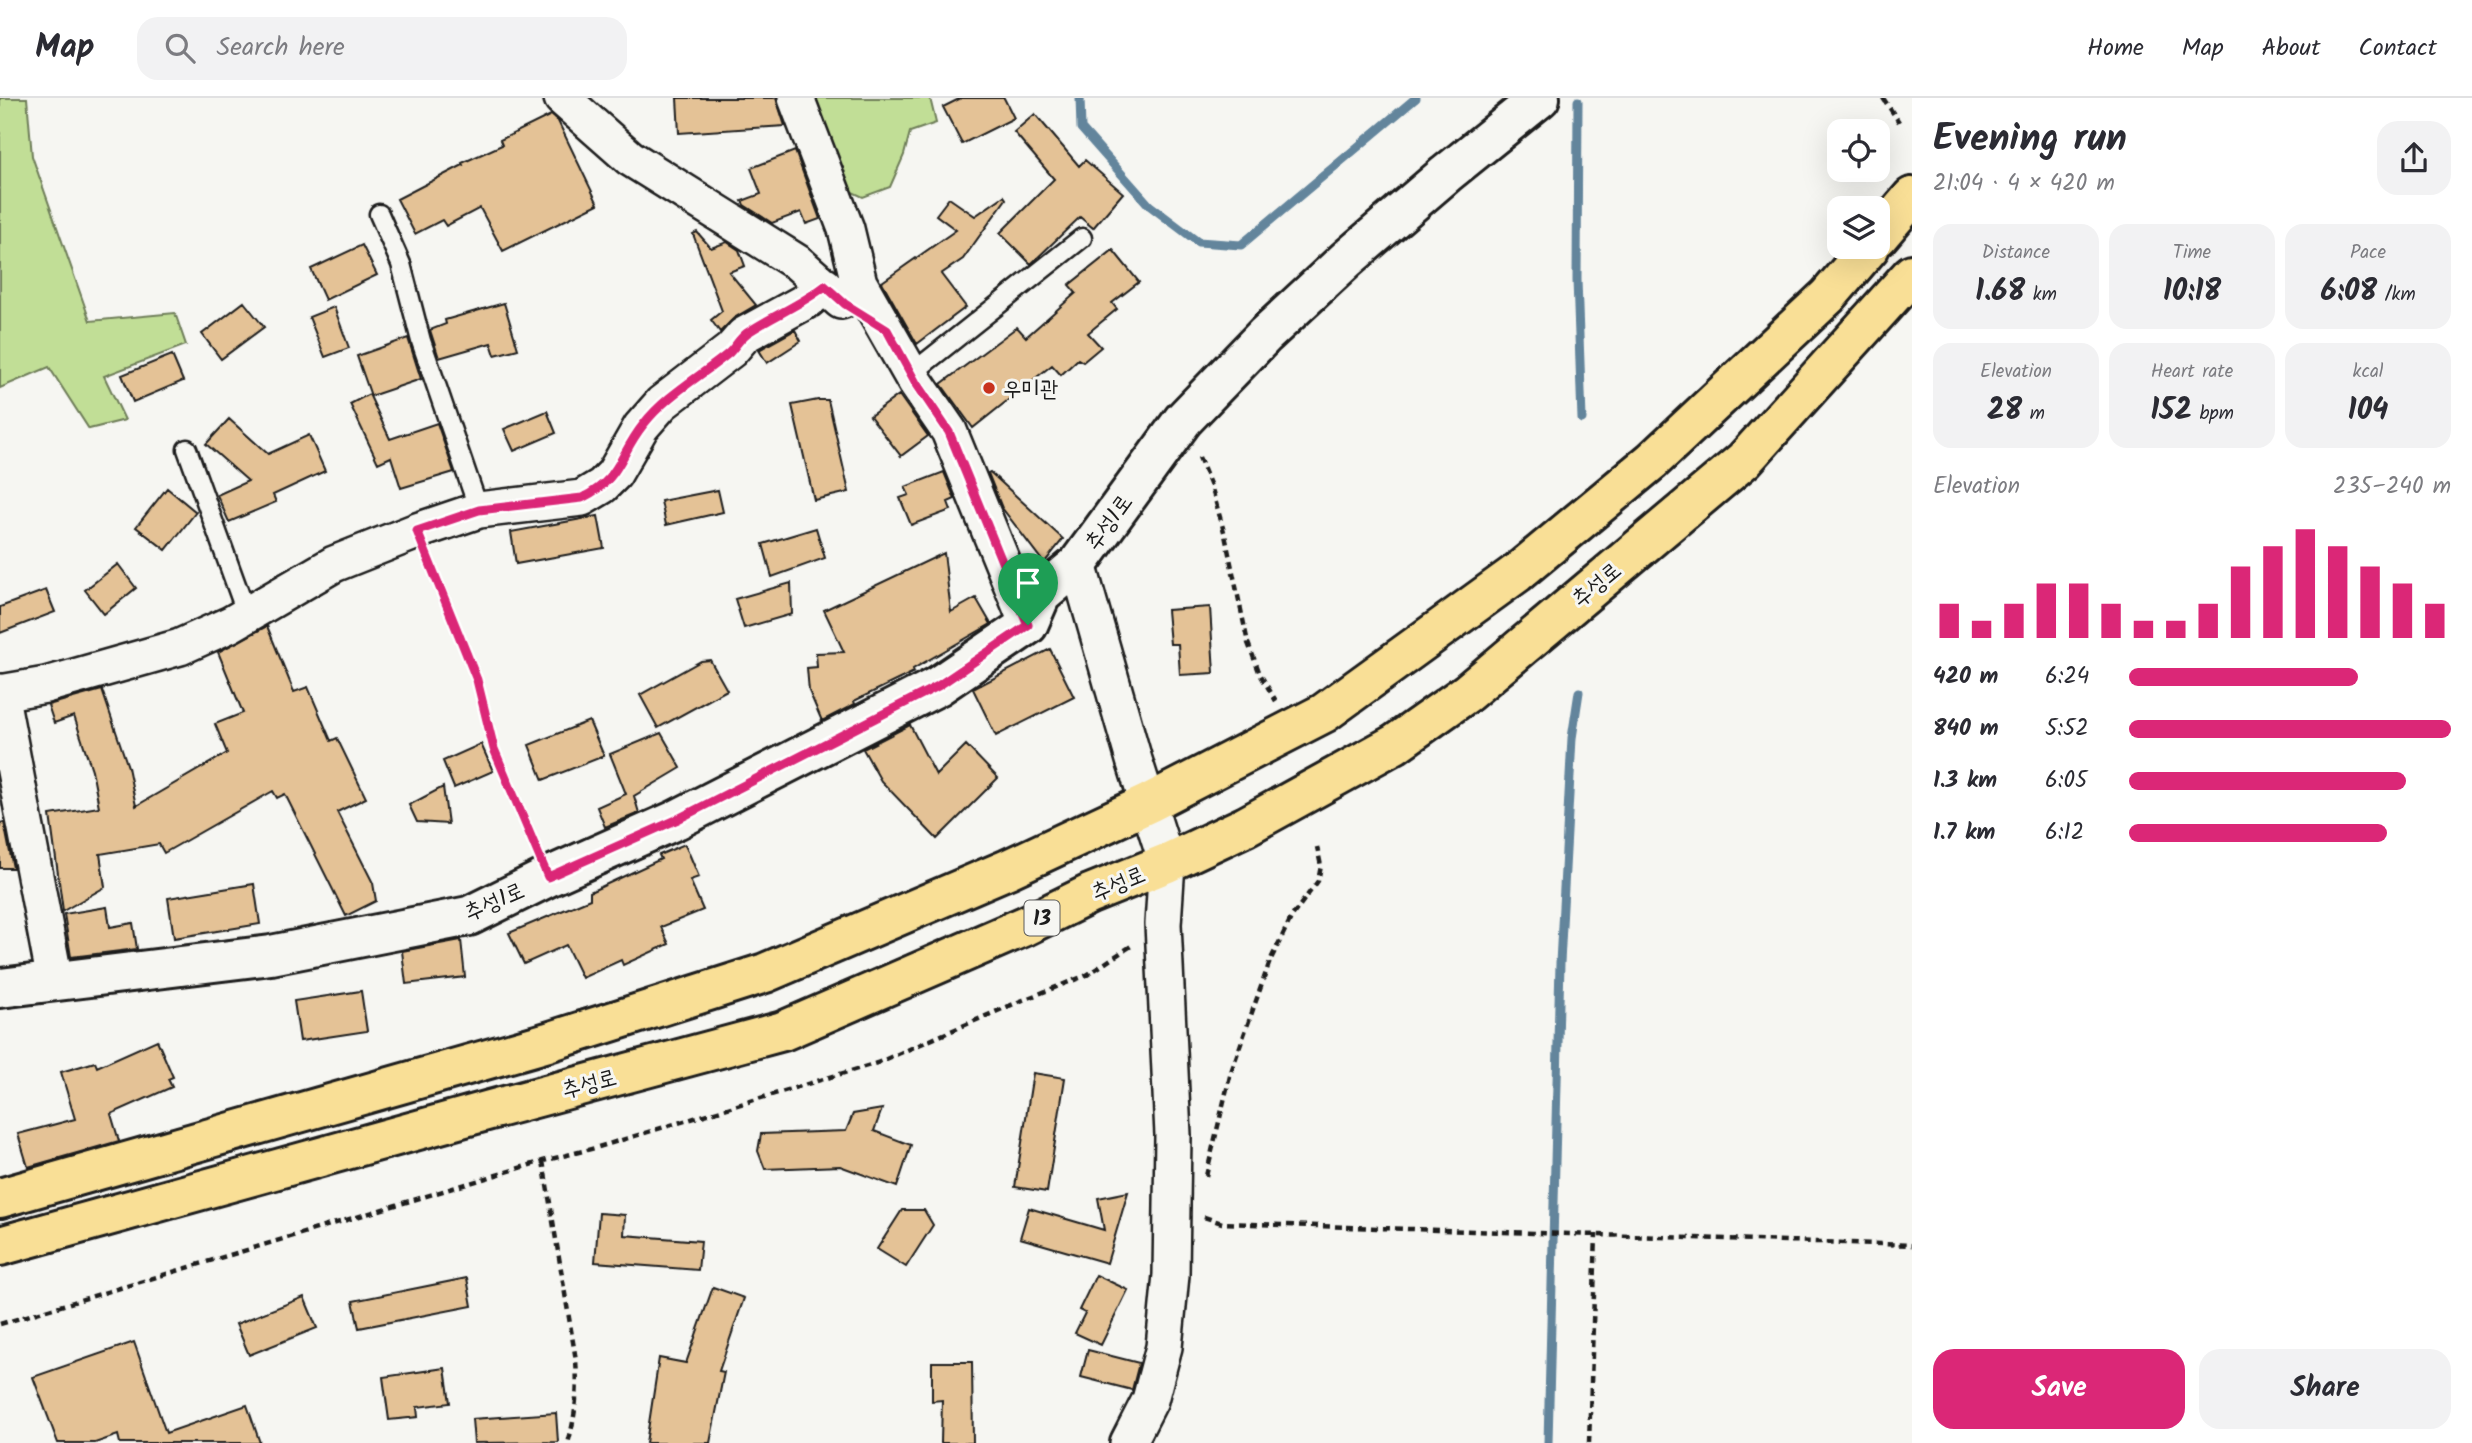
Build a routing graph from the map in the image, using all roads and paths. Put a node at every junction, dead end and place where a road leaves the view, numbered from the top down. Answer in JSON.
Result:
{"nodes":[{"id":1,"x":562,"y":98,"type":"edge"},
{"id":2,"x":796,"y":98,"type":"edge"},
{"id":3,"x":1540,"y":98,"type":"edge"},
{"id":4,"x":1883,"y":98,"type":"edge"},
{"id":5,"x":1899,"y":122,"type":"dead end"},
{"id":6,"x":1912,"y":197,"type":"edge"},
{"id":7,"x":379,"y":214,"type":"dead end"},
{"id":8,"x":1890,"y":223,"type":"edge"},
{"id":9,"x":1082,"y":238,"type":"dead end"},
{"id":10,"x":1860,"y":259,"type":"edge"},
{"id":11,"x":1912,"y":274,"type":"edge"},
{"id":12,"x":825,"y":286,"type":"junction"},
{"id":13,"x":887,"y":330,"type":"junction"},
{"id":14,"x":911,"y":374,"type":"junction"},
{"id":15,"x":1183,"y":420,"type":"junction"},
{"id":16,"x":187,"y":449,"type":"dead end"},
{"id":17,"x":479,"y":510,"type":"junction"},
{"id":18,"x":417,"y":531,"type":"junction"},
{"id":19,"x":1077,"y":564,"type":"junction"},
{"id":20,"x":247,"y":615,"type":"junction"},
{"id":21,"x":1028,"y":625,"type":"junction"},
{"id":22,"x":0,"y":693,"type":"edge"},
{"id":23,"x":1277,"y":703,"type":"dead end"},
{"id":24,"x":1149,"y":803,"type":"junction"},
{"id":25,"x":1317,"y":847,"type":"dead end"},
{"id":26,"x":1167,"y":863,"type":"junction"},
{"id":27,"x":548,"y":877,"type":"junction"},
{"id":28,"x":1163,"y":924,"type":"junction"},
{"id":29,"x":55,"y":981,"type":"junction"},
{"id":30,"x":0,"y":988,"type":"edge"},
{"id":31,"x":543,"y":1161,"type":"junction"},
{"id":32,"x":1204,"y":1185,"type":"dead end"},
{"id":33,"x":0,"y":1198,"type":"edge"},
{"id":34,"x":1172,"y":1231,"type":"junction"},
{"id":35,"x":1596,"y":1234,"type":"junction"},
{"id":36,"x":1912,"y":1245,"type":"edge"},
{"id":37,"x":0,"y":1247,"type":"edge"},
{"id":38,"x":0,"y":1324,"type":"edge"},
{"id":39,"x":568,"y":1443,"type":"edge"},
{"id":40,"x":1128,"y":1443,"type":"edge"},
{"id":41,"x":1590,"y":1443,"type":"edge"}],
"edges":[{"from":1,"to":12,"type":"street"},
{"from":2,"to":13,"type":"street"},
{"from":3,"to":15,"type":"street","name":"추성1로"},
{"from":4,"to":5,"type":"path"},
{"from":6,"to":8,"type":"main road"},
{"from":7,"to":17,"type":"lane"},
{"from":9,"to":14,"type":"lane"},
{"from":10,"to":24,"type":"main road"},
{"from":11,"to":26,"type":"main road","name":"추성로","number":"13"},
{"from":12,"to":13,"type":"street"},
{"from":12,"to":17,"type":"street"},
{"from":13,"to":14,"type":"street"},
{"from":14,"to":21,"type":"street"},
{"from":15,"to":19,"type":"street","name":"추성1로"},
{"from":15,"to":23,"type":"path"},
{"from":16,"to":20,"type":"lane"},
{"from":17,"to":18,"type":"street"},
{"from":18,"to":20,"type":"street"},
{"from":18,"to":27,"type":"path"},
{"from":19,"to":21,"type":"street","name":"추성1로"},
{"from":19,"to":24,"type":"street"},
{"from":20,"to":22,"type":"street"},
{"from":21,"to":27,"type":"street","name":"추성1로"},
{"from":22,"to":29,"type":"street"},
{"from":24,"to":26,"type":"street"},
{"from":24,"to":33,"type":"main road"},
{"from":25,"to":32,"type":"path"},
{"from":26,"to":28,"type":"street"},
{"from":26,"to":37,"type":"main road","name":"추성로","number":"13"},
{"from":27,"to":29,"type":"street","name":"추성1로"},
{"from":28,"to":31,"type":"path"},
{"from":28,"to":34,"type":"street"},
{"from":29,"to":30,"type":"street","name":"추성1로"},
{"from":31,"to":38,"type":"path"},
{"from":31,"to":39,"type":"path"},
{"from":34,"to":35,"type":"path"},
{"from":34,"to":40,"type":"street"},
{"from":35,"to":36,"type":"path"},
{"from":35,"to":41,"type":"path"}]}
